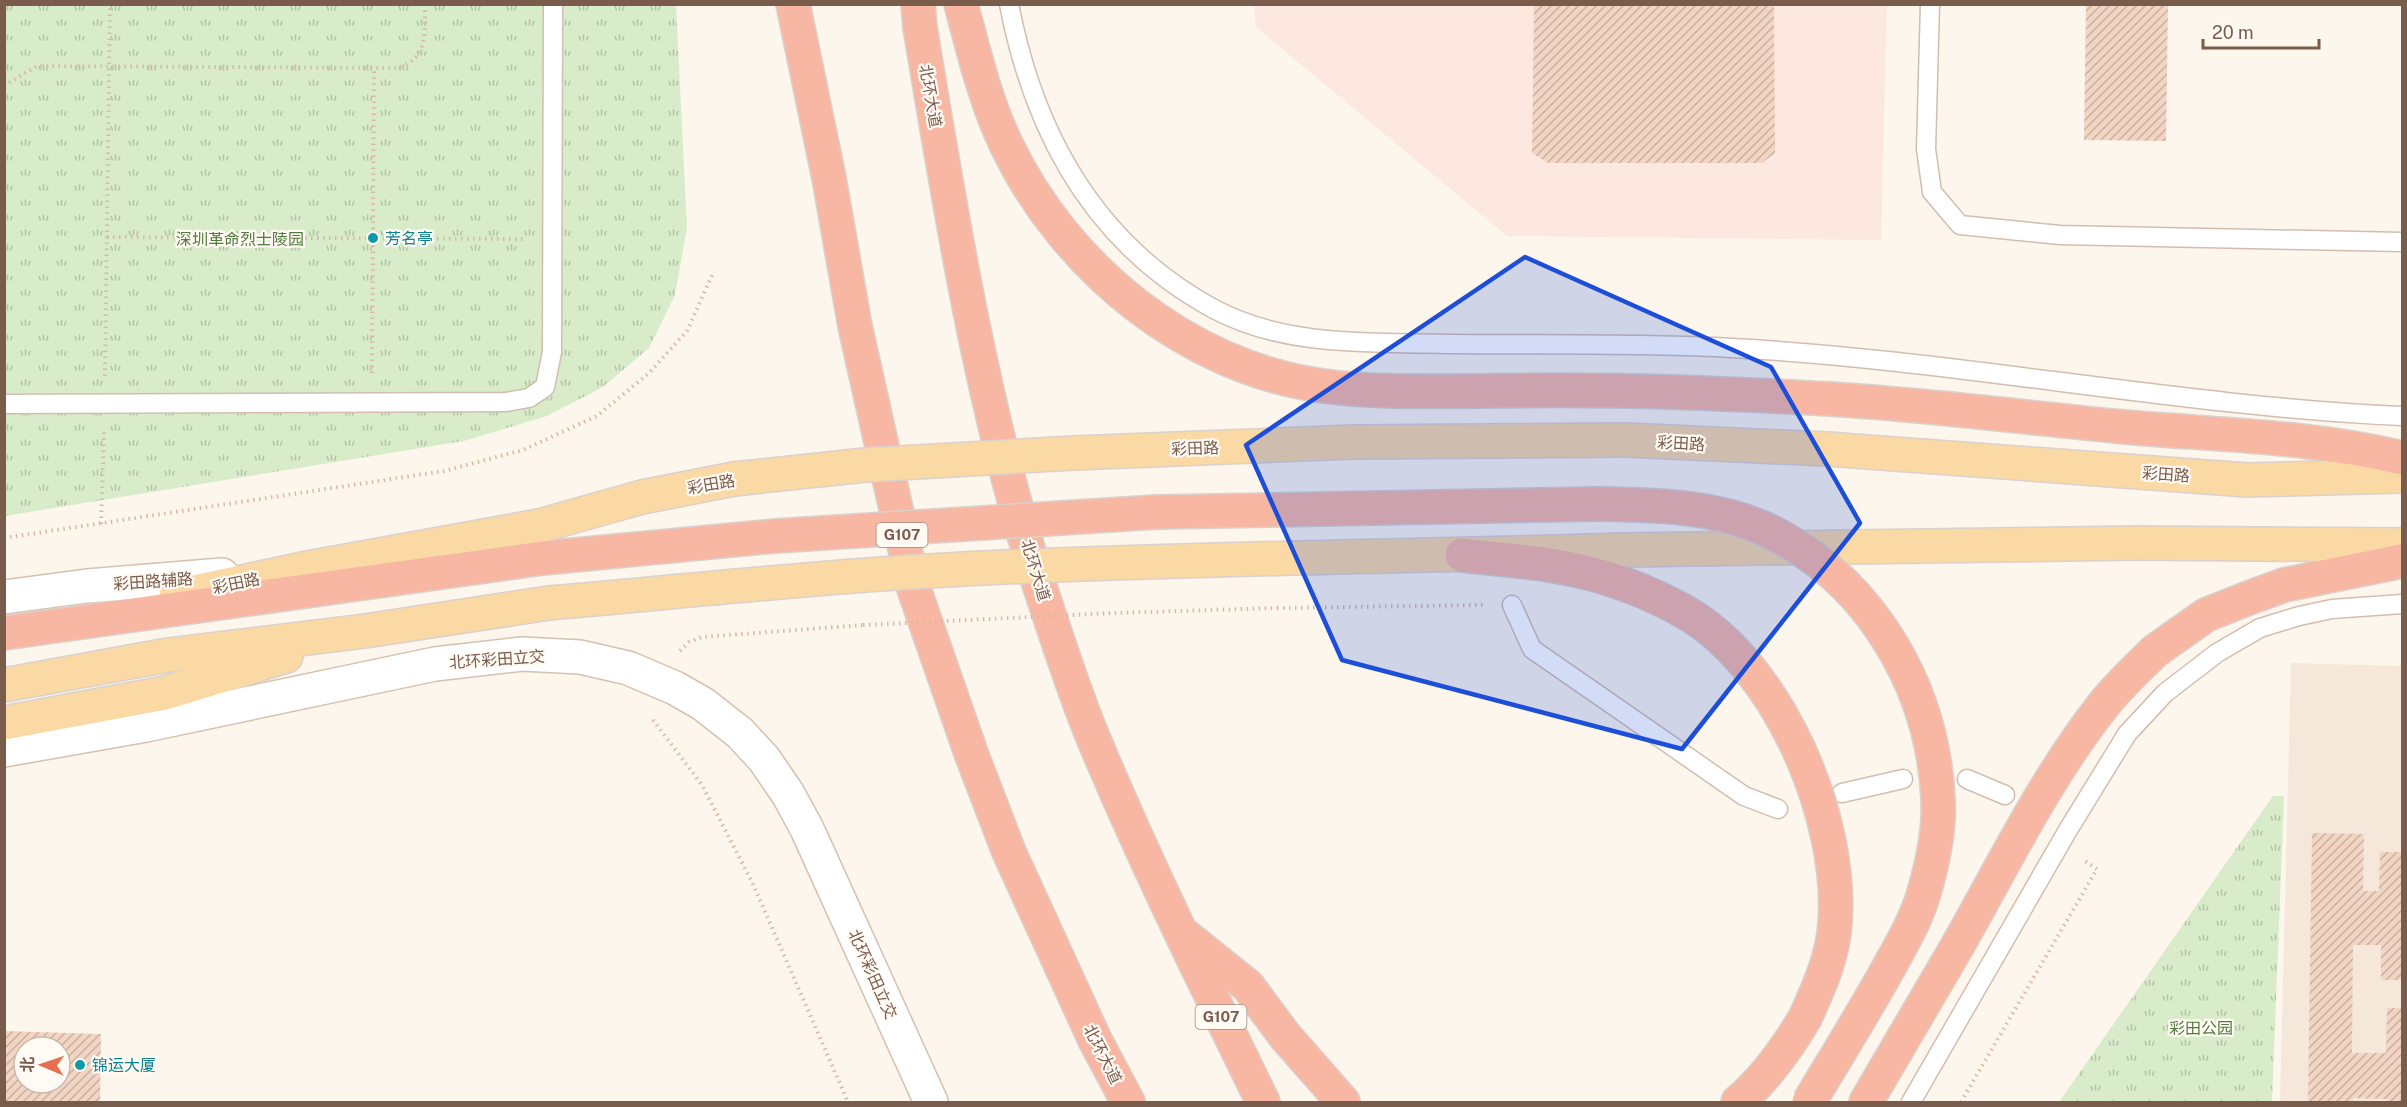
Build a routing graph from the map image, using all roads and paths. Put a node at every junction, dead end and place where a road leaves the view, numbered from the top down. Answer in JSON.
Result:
{"nodes":[{"id":1,"x":110,"y":4,"type":"edge"},
{"id":2,"x":425,"y":4,"type":"edge"},
{"id":3,"x":553,"y":4,"type":"edge"},
{"id":4,"x":793,"y":4,"type":"edge"},
{"id":5,"x":918,"y":4,"type":"edge"},
{"id":6,"x":961,"y":4,"type":"edge"},
{"id":7,"x":1009,"y":4,"type":"edge"},
{"id":8,"x":1930,"y":4,"type":"edge"},
{"id":9,"x":110,"y":65,"type":"junction"},
{"id":10,"x":374,"y":69,"type":"junction"},
{"id":11,"x":4,"y":86,"type":"edge"},
{"id":12,"x":107,"y":237,"type":"junction"},
{"id":13,"x":373,"y":238,"type":"junction"},
{"id":14,"x":552,"y":239,"type":"junction"},
{"id":15,"x":2403,"y":242,"type":"edge"},
{"id":16,"x":713,"y":273,"type":"dead end"},
{"id":17,"x":4,"y":404,"type":"edge"},
{"id":18,"x":105,"y":404,"type":"junction"},
{"id":19,"x":372,"y":404,"type":"junction"},
{"id":20,"x":2403,"y":416,"type":"edge"},
{"id":21,"x":2403,"y":458,"type":"edge"},
{"id":22,"x":2403,"y":476,"type":"edge"},
{"id":23,"x":101,"y":524,"type":"junction"},
{"id":24,"x":4,"y":538,"type":"edge"},
{"id":25,"x":2403,"y":545,"type":"edge"},
{"id":26,"x":1462,"y":555,"type":"junction"},
{"id":27,"x":2403,"y":561,"type":"edge"},
{"id":28,"x":302,"y":569,"type":"junction"},
{"id":29,"x":4,"y":597,"type":"edge"},
{"id":30,"x":2403,"y":604,"type":"edge"},
{"id":31,"x":1484,"y":605,"type":"dead end"},
{"id":32,"x":1512,"y":605,"type":"dead end"},
{"id":33,"x":4,"y":632,"type":"edge"},
{"id":34,"x":365,"y":632,"type":"junction"},
{"id":35,"x":679,"y":652,"type":"dead end"},
{"id":36,"x":4,"y":686,"type":"edge"},
{"id":37,"x":652,"y":719,"type":"dead end"},
{"id":38,"x":4,"y":723,"type":"edge"},
{"id":39,"x":4,"y":750,"type":"edge"},
{"id":40,"x":1904,"y":779,"type":"dead end"},
{"id":41,"x":1967,"y":779,"type":"dead end"},
{"id":42,"x":1842,"y":793,"type":"dead end"},
{"id":43,"x":2005,"y":795,"type":"dead end"},
{"id":44,"x":1778,"y":809,"type":"dead end"},
{"id":45,"x":2079,"y":856,"type":"dead end"},
{"id":46,"x":1180,"y":932,"type":"junction"},
{"id":47,"x":848,"y":1102,"type":"edge"},
{"id":48,"x":931,"y":1102,"type":"edge"},
{"id":49,"x":1128,"y":1102,"type":"edge"},
{"id":50,"x":1263,"y":1102,"type":"edge"},
{"id":51,"x":1343,"y":1102,"type":"edge"},
{"id":52,"x":1738,"y":1102,"type":"edge"},
{"id":53,"x":1809,"y":1102,"type":"edge"},
{"id":54,"x":1866,"y":1102,"type":"edge"},
{"id":55,"x":1911,"y":1102,"type":"edge"},
{"id":56,"x":1961,"y":1102,"type":"edge"}],
"edges":[{"from":1,"to":9,"type":"path"},
{"from":2,"to":10,"type":"path"},
{"from":3,"to":14,"type":"lane"},
{"from":4,"to":49,"type":"highway","name":"北环大道","number":"G107"},
{"from":5,"to":46,"type":"highway","name":"北环大道","number":"G107"},
{"from":6,"to":21,"type":"highway"},
{"from":7,"to":20,"type":"lane"},
{"from":8,"to":15,"type":"lane"},
{"from":9,"to":10,"type":"path"},
{"from":9,"to":11,"type":"path"},
{"from":9,"to":12,"type":"path"},
{"from":10,"to":13,"type":"path"},
{"from":12,"to":13,"type":"path"},
{"from":12,"to":18,"type":"path"},
{"from":13,"to":14,"type":"path"},
{"from":13,"to":19,"type":"path"},
{"from":14,"to":19,"type":"lane"},
{"from":16,"to":23,"type":"path"},
{"from":17,"to":18,"type":"lane"},
{"from":18,"to":19,"type":"lane"},
{"from":18,"to":23,"type":"path"},
{"from":22,"to":28,"type":"main road","name":"彩田路","bridge":true},
{"from":23,"to":24,"type":"path"},
{"from":25,"to":26,"type":"main road","bridge":true},
{"from":26,"to":34,"type":"main road","bridge":true},
{"from":26,"to":52,"type":"highway","bridge":true},
{"from":27,"to":54,"type":"highway","bridge":true},
{"from":28,"to":29,"type":"main road","name":"彩田路辅路"},
{"from":28,"to":33,"type":"main road","name":"彩田路"},
{"from":30,"to":55,"type":"lane"},
{"from":31,"to":35,"type":"path","bridge":true},
{"from":32,"to":44,"type":"lane"},
{"from":33,"to":53,"type":"highway","bridge":true},
{"from":34,"to":36,"type":"main road"},
{"from":34,"to":38,"type":"main road"},
{"from":37,"to":47,"type":"path"},
{"from":39,"to":48,"type":"main road","name":"北环彩田立交"},
{"from":40,"to":42,"type":"lane"},
{"from":41,"to":43,"type":"lane"},
{"from":45,"to":56,"type":"path"},
{"from":46,"to":50,"type":"highway","name":"北环大道","number":"G107"},
{"from":46,"to":51,"type":"highway"}]}
